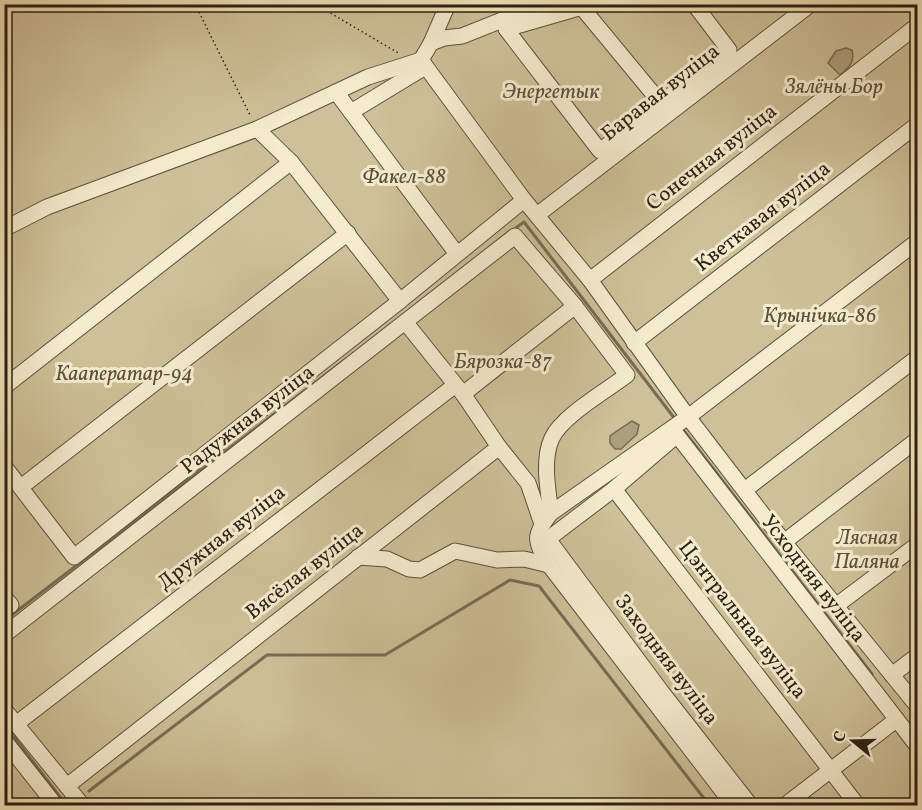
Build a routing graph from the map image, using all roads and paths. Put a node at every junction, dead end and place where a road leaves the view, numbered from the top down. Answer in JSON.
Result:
{"nodes":[{"id":1,"x":195,"y":4,"type":"edge"},
{"id":2,"x":315,"y":4,"type":"edge"},
{"id":3,"x":448,"y":4,"type":"edge"},
{"id":4,"x":542,"y":4,"type":"edge"},
{"id":5,"x":694,"y":4,"type":"edge"},
{"id":6,"x":811,"y":4,"type":"edge"},
{"id":7,"x":580,"y":6,"type":"edge"},
{"id":8,"x":918,"y":25,"type":"edge"},
{"id":9,"x":431,"y":43,"type":"junction"},
{"id":10,"x":399,"y":53,"type":"dead end"},
{"id":11,"x":423,"y":64,"type":"junction"},
{"id":12,"x":336,"y":92,"type":"junction"},
{"id":13,"x":660,"y":102,"type":"junction"},
{"id":14,"x":351,"y":112,"type":"junction"},
{"id":15,"x":918,"y":124,"type":"edge"},
{"id":16,"x":257,"y":129,"type":"junction"},
{"id":17,"x":291,"y":162,"type":"junction"},
{"id":18,"x":525,"y":200,"type":"junction"},
{"id":19,"x":537,"y":216,"type":"junction"},
{"id":20,"x":4,"y":229,"type":"edge"},
{"id":21,"x":348,"y":233,"type":"junction"},
{"id":22,"x":918,"y":241,"type":"edge"},
{"id":23,"x":457,"y":254,"type":"junction"},
{"id":24,"x":590,"y":280,"type":"junction"},
{"id":25,"x":400,"y":301,"type":"junction"},
{"id":26,"x":575,"y":306,"type":"junction"},
{"id":27,"x":406,"y":323,"type":"junction"},
{"id":28,"x":634,"y":343,"type":"junction"},
{"id":29,"x":918,"y":357,"type":"edge"},
{"id":30,"x":4,"y":387,"type":"edge"},
{"id":31,"x":459,"y":390,"type":"junction"},
{"id":32,"x":680,"y":426,"type":"junction"},
{"id":33,"x":918,"y":439,"type":"edge"},
{"id":34,"x":500,"y":447,"type":"junction"},
{"id":35,"x":4,"y":466,"type":"edge"},
{"id":36,"x":21,"y":487,"type":"junction"},
{"id":37,"x":614,"y":489,"type":"junction"},
{"id":38,"x":746,"y":489,"type":"junction"},
{"id":39,"x":547,"y":518,"type":"junction"},
{"id":40,"x":784,"y":542,"type":"junction"},
{"id":41,"x":918,"y":544,"type":"edge"},
{"id":42,"x":358,"y":557,"type":"junction"},
{"id":43,"x":549,"y":565,"type":"junction"},
{"id":44,"x":837,"y":605,"type":"junction"},
{"id":45,"x":4,"y":635,"type":"edge"},
{"id":46,"x":918,"y":655,"type":"edge"},
{"id":47,"x":892,"y":675,"type":"junction"},
{"id":48,"x":918,"y":707,"type":"edge"},
{"id":49,"x":4,"y":709,"type":"edge"},
{"id":50,"x":896,"y":720,"type":"junction"},
{"id":51,"x":16,"y":724,"type":"junction"},
{"id":52,"x":4,"y":740,"type":"edge"},
{"id":53,"x":918,"y":747,"type":"edge"},
{"id":54,"x":830,"y":769,"type":"junction"},
{"id":55,"x":67,"y":786,"type":"junction"},
{"id":56,"x":56,"y":806,"type":"edge"},
{"id":57,"x":83,"y":806,"type":"edge"},
{"id":58,"x":734,"y":806,"type":"edge"},
{"id":59,"x":751,"y":806,"type":"edge"},
{"id":60,"x":784,"y":806,"type":"edge"},
{"id":61,"x":858,"y":806,"type":"edge"}],
"edges":[{"from":1,"to":16,"type":"path"},
{"from":2,"to":10,"type":"path"},
{"from":3,"to":9,"type":"street"},
{"from":4,"to":9,"type":"street"},
{"from":5,"to":13,"type":"street"},
{"from":6,"to":19,"type":"street","name":"Баравая вуліца"},
{"from":7,"to":13,"type":"street"},
{"from":7,"to":13,"type":"street"},
{"from":8,"to":24,"type":"street","name":"Сонечная вуліца"},
{"from":9,"to":11,"type":"street"},
{"from":11,"to":12,"type":"street"},
{"from":11,"to":14,"type":"street"},
{"from":11,"to":18,"type":"street"},
{"from":12,"to":14,"type":"street"},
{"from":12,"to":16,"type":"street"},
{"from":14,"to":23,"type":"street"},
{"from":15,"to":28,"type":"street","name":"Кветкавая вуліца"},
{"from":16,"to":17,"type":"street"},
{"from":16,"to":20,"type":"street"},
{"from":17,"to":21,"type":"street"},
{"from":17,"to":30,"type":"street"},
{"from":18,"to":19,"type":"street"},
{"from":18,"to":23,"type":"street"},
{"from":19,"to":24,"type":"street"},
{"from":21,"to":25,"type":"street"},
{"from":21,"to":36,"type":"street"},
{"from":22,"to":32,"type":"street"},
{"from":23,"to":25,"type":"street"},
{"from":24,"to":28,"type":"street"},
{"from":25,"to":36,"type":"street"},
{"from":26,"to":27,"type":"street","name":"Радужная вуліца"},
{"from":26,"to":31,"type":"street","name":"Дружная вуліца"},
{"from":26,"to":39,"type":"street"},
{"from":27,"to":31,"type":"street"},
{"from":27,"to":45,"type":"street","name":"Радужная вуліца"},
{"from":28,"to":32,"type":"street"},
{"from":29,"to":38,"type":"street"},
{"from":31,"to":34,"type":"street"},
{"from":31,"to":51,"type":"street","name":"Дружная вуліца"},
{"from":32,"to":37,"type":"street"},
{"from":32,"to":38,"type":"street"},
{"from":32,"to":39,"type":"street"},
{"from":32,"to":50,"type":"street","name":"Усходняя вуліца"},
{"from":33,"to":40,"type":"street"},
{"from":34,"to":39,"type":"street"},
{"from":34,"to":42,"type":"street","name":"Вясёлая вуліца"},
{"from":35,"to":36,"type":"street"},
{"from":37,"to":54,"type":"street","name":"Цэнтральная вуліца"},
{"from":37,"to":59,"type":"street","name":"Заходняя вуліца"},
{"from":38,"to":40,"type":"street"},
{"from":39,"to":43,"type":"street"},
{"from":40,"to":44,"type":"street"},
{"from":41,"to":44,"type":"street"},
{"from":42,"to":43,"type":"street"},
{"from":42,"to":55,"type":"street","name":"Вясёлая вуліца"},
{"from":43,"to":58,"type":"street"},
{"from":44,"to":47,"type":"street"},
{"from":46,"to":47,"type":"street"},
{"from":47,"to":48,"type":"street"},
{"from":49,"to":51,"type":"street"},
{"from":50,"to":53,"type":"street","name":"Усходняя вуліца"},
{"from":50,"to":54,"type":"street"},
{"from":51,"to":55,"type":"street"},
{"from":52,"to":56,"type":"street"},
{"from":54,"to":60,"type":"street"},
{"from":54,"to":61,"type":"street","name":"Цэнтральная вуліца"},
{"from":55,"to":57,"type":"street"}]}
